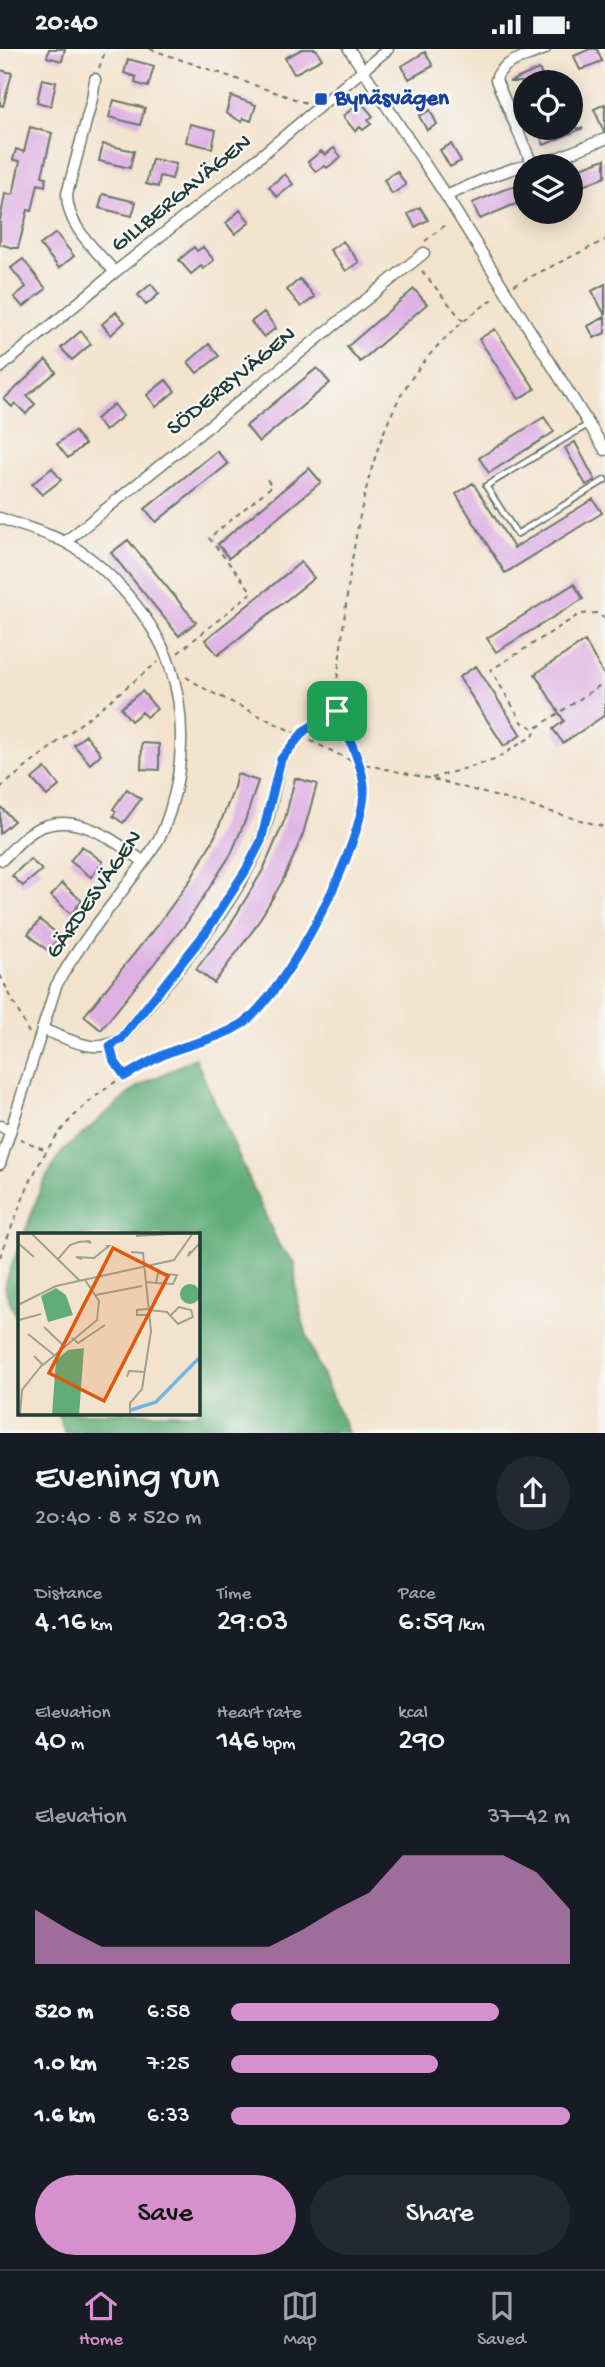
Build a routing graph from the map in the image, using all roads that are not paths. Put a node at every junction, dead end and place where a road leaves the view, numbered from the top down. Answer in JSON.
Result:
{"nodes":[{"id":1,"x":349,"y":49,"type":"edge"},
{"id":2,"x":388,"y":49,"type":"edge"},
{"id":3,"x":545,"y":49,"type":"edge"},
{"id":4,"x":363,"y":69,"type":"junction"},
{"id":5,"x":95,"y":79,"type":"road end"},
{"id":6,"x":605,"y":139,"type":"edge"},
{"id":7,"x":528,"y":154,"type":"edge"},
{"id":8,"x":567,"y":154,"type":"edge"},
{"id":9,"x":513,"y":170,"type":"edge"},
{"id":10,"x":446,"y":196,"type":"junction"},
{"id":11,"x":424,"y":253,"type":"road end"},
{"id":12,"x":115,"y":272,"type":"junction"},
{"id":13,"x":1,"y":366,"type":"edge"},
{"id":14,"x":589,"y":424,"type":"junction"},
{"id":15,"x":601,"y":434,"type":"edge"},
{"id":16,"x":605,"y":450,"type":"edge"},
{"id":17,"x":605,"y":480,"type":"edge"},
{"id":18,"x":0,"y":518,"type":"edge"},
{"id":19,"x":65,"y":542,"type":"junction"},
{"id":20,"x":281,"y":759,"type":"road end"},
{"id":21,"x":2,"y":860,"type":"dead end"},
{"id":22,"x":144,"y":862,"type":"junction"},
{"id":23,"x":41,"y":1034,"type":"junction"},
{"id":24,"x":6,"y":1130,"type":"edge"},
{"id":25,"x":0,"y":1164,"type":"edge"}],
"edges":[{"from":1,"to":4,"type":"street"},
{"from":2,"to":4,"type":"street","name":"GILLBERGAVÄGEN"},
{"from":3,"to":7,"type":"street"},
{"from":4,"to":10,"type":"street"},
{"from":4,"to":12,"type":"street","name":"GILLBERGAVÄGEN"},
{"from":5,"to":12,"type":"street"},
{"from":6,"to":8,"type":"street"},
{"from":9,"to":10,"type":"street"},
{"from":10,"to":14,"type":"street"},
{"from":11,"to":19,"type":"street","name":"SÖDERBYVÄGEN"},
{"from":12,"to":13,"type":"street","name":"GILLBERGAVÄGEN"},
{"from":14,"to":15,"type":"street"},
{"from":14,"to":17,"type":"lane"},
{"from":15,"to":16,"type":"street"},
{"from":18,"to":19,"type":"street","name":"GÄRDESVÄGEN"},
{"from":19,"to":22,"type":"street","name":"GÄRDESVÄGEN"},
{"from":20,"to":23,"type":"street"},
{"from":21,"to":22,"type":"street"},
{"from":22,"to":23,"type":"street","name":"GÄRDESVÄGEN"},
{"from":23,"to":24,"type":"street","name":"GÄRDESVÄGEN"},
{"from":24,"to":25,"type":"street","name":"GÄRDESVÄGEN"}]}
